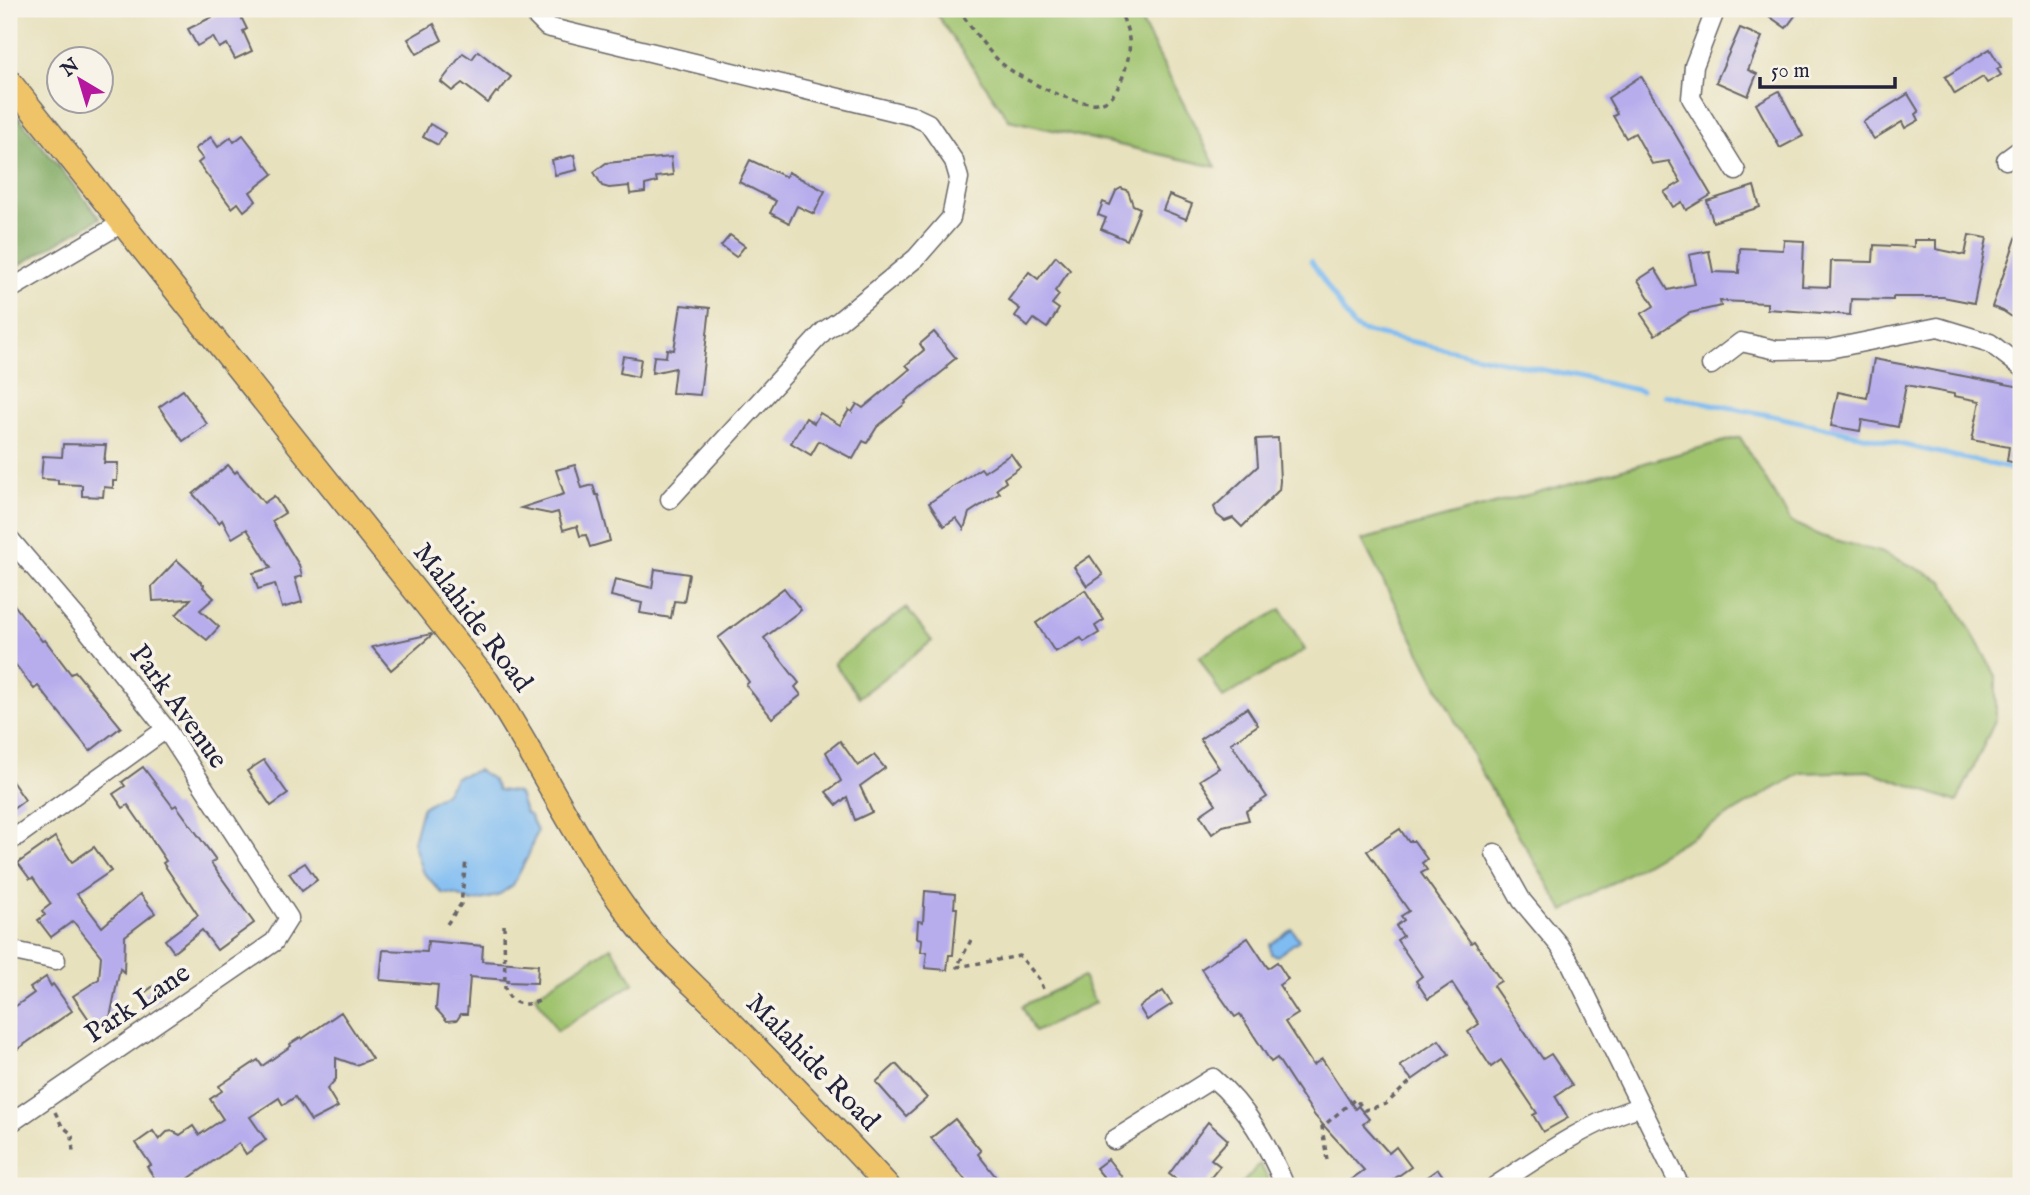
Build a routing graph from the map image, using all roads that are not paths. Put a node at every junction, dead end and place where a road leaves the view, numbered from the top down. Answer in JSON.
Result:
{"nodes":[{"id":1,"x":529,"y":9,"type":"edge"},
{"id":2,"x":1716,"y":9,"type":"edge"},
{"id":3,"x":9,"y":81,"type":"edge"},
{"id":4,"x":2021,"y":149,"type":"edge"},
{"id":5,"x":2006,"y":160,"type":"dead end"},
{"id":6,"x":1736,"y":170,"type":"dead end"},
{"id":7,"x":122,"y":223,"type":"junction"},
{"id":8,"x":9,"y":289,"type":"edge"},
{"id":9,"x":1712,"y":365,"type":"dead end"},
{"id":10,"x":2021,"y":367,"type":"edge"},
{"id":11,"x":670,"y":499,"type":"dead end"},
{"id":12,"x":9,"y":538,"type":"edge"},
{"id":13,"x":166,"y":729,"type":"junction"},
{"id":14,"x":9,"y":842,"type":"edge"},
{"id":15,"x":1495,"y":852,"type":"dead end"},
{"id":16,"x":289,"y":918,"type":"joint"},
{"id":17,"x":9,"y":950,"type":"edge"},
{"id":18,"x":57,"y":960,"type":"dead end"},
{"id":19,"x":1640,"y":1107,"type":"junction"},
{"id":20,"x":9,"y":1125,"type":"edge"},
{"id":21,"x":1114,"y":1140,"type":"dead end"},
{"id":22,"x":888,"y":1186,"type":"edge"},
{"id":23,"x":1284,"y":1186,"type":"edge"},
{"id":24,"x":1495,"y":1186,"type":"edge"},
{"id":25,"x":1680,"y":1186,"type":"edge"}],
"edges":[{"from":1,"to":11,"type":"street"},
{"from":2,"to":6,"type":"street"},
{"from":3,"to":7,"type":"main road","name":"Malahide Road"},
{"from":4,"to":5,"type":"street"},
{"from":7,"to":8,"type":"street"},
{"from":7,"to":22,"type":"main road","name":"Malahide Road"},
{"from":9,"to":10,"type":"street"},
{"from":12,"to":13,"type":"street","name":"Park Avenue"},
{"from":13,"to":14,"type":"street"},
{"from":13,"to":16,"type":"street","name":"Park Avenue"},
{"from":15,"to":19,"type":"street"},
{"from":16,"to":20,"type":"street","name":"Park Lane"},
{"from":17,"to":18,"type":"street"},
{"from":19,"to":24,"type":"street"},
{"from":19,"to":25,"type":"street"},
{"from":21,"to":23,"type":"street"}]}
